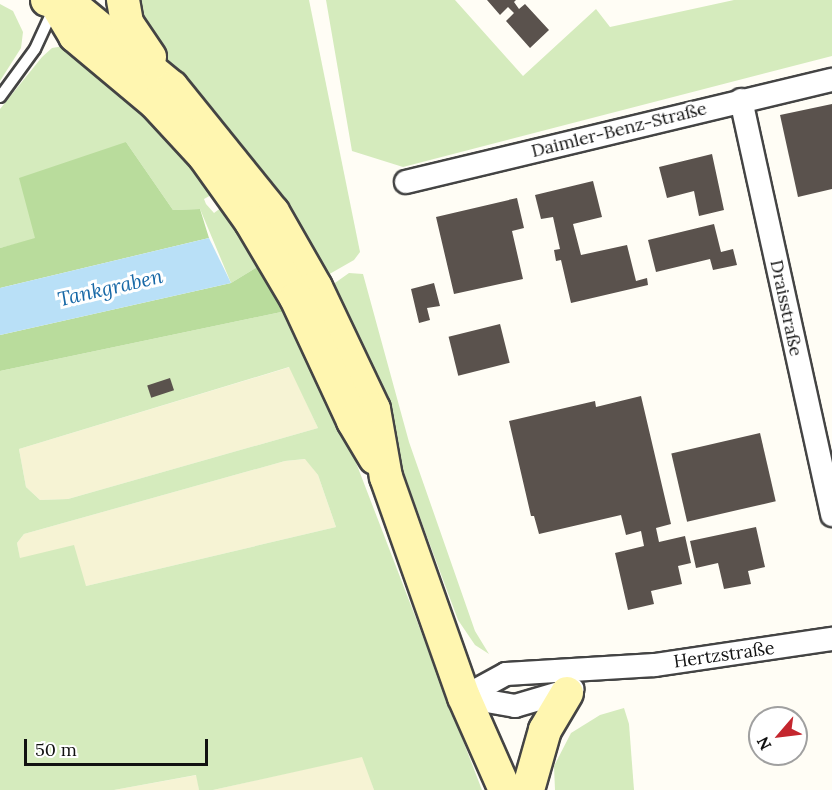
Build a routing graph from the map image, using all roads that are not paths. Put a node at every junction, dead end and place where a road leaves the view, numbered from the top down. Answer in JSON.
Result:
{"nodes":[{"id":1,"x":123,"y":0,"type":"edge"},
{"id":2,"x":54,"y":1,"type":"edge"},
{"id":3,"x":832,"y":80,"type":"edge"},
{"id":4,"x":169,"y":85,"type":"junction"},
{"id":5,"x":0,"y":97,"type":"edge"},
{"id":6,"x":741,"y":100,"type":"junction"},
{"id":7,"x":406,"y":182,"type":"dead end"},
{"id":8,"x":386,"y":477,"type":"junction"},
{"id":9,"x":832,"y":515,"type":"edge"},
{"id":10,"x":832,"y":639,"type":"edge"},
{"id":11,"x":616,"y":669,"type":"junction"},
{"id":12,"x":567,"y":693,"type":"junction"},
{"id":13,"x":464,"y":697,"type":"junction"},
{"id":14,"x":505,"y":790,"type":"edge"},
{"id":15,"x":528,"y":790,"type":"edge"}],
"edges":[{"from":1,"to":4,"type":"main road"},
{"from":2,"to":4,"type":"main road"},
{"from":2,"to":5,"type":"lane"},
{"from":2,"to":8,"type":"main road"},
{"from":3,"to":6,"type":"street","name":"Daimler-Benz-Straße"},
{"from":4,"to":8,"type":"main road"},
{"from":6,"to":7,"type":"street","name":"Daimler-Benz-Straße"},
{"from":6,"to":9,"type":"street","name":"Draisstraße"},
{"from":8,"to":13,"type":"main road"},
{"from":10,"to":11,"type":"street","name":"Hertzstraße"},
{"from":11,"to":12,"type":"street","name":"Hertzstraße"},
{"from":11,"to":13,"type":"street","name":"Hertzstraße"},
{"from":12,"to":13,"type":"street","name":"Hertzstraße"},
{"from":12,"to":15,"type":"main road"},
{"from":13,"to":14,"type":"main road"}]}
